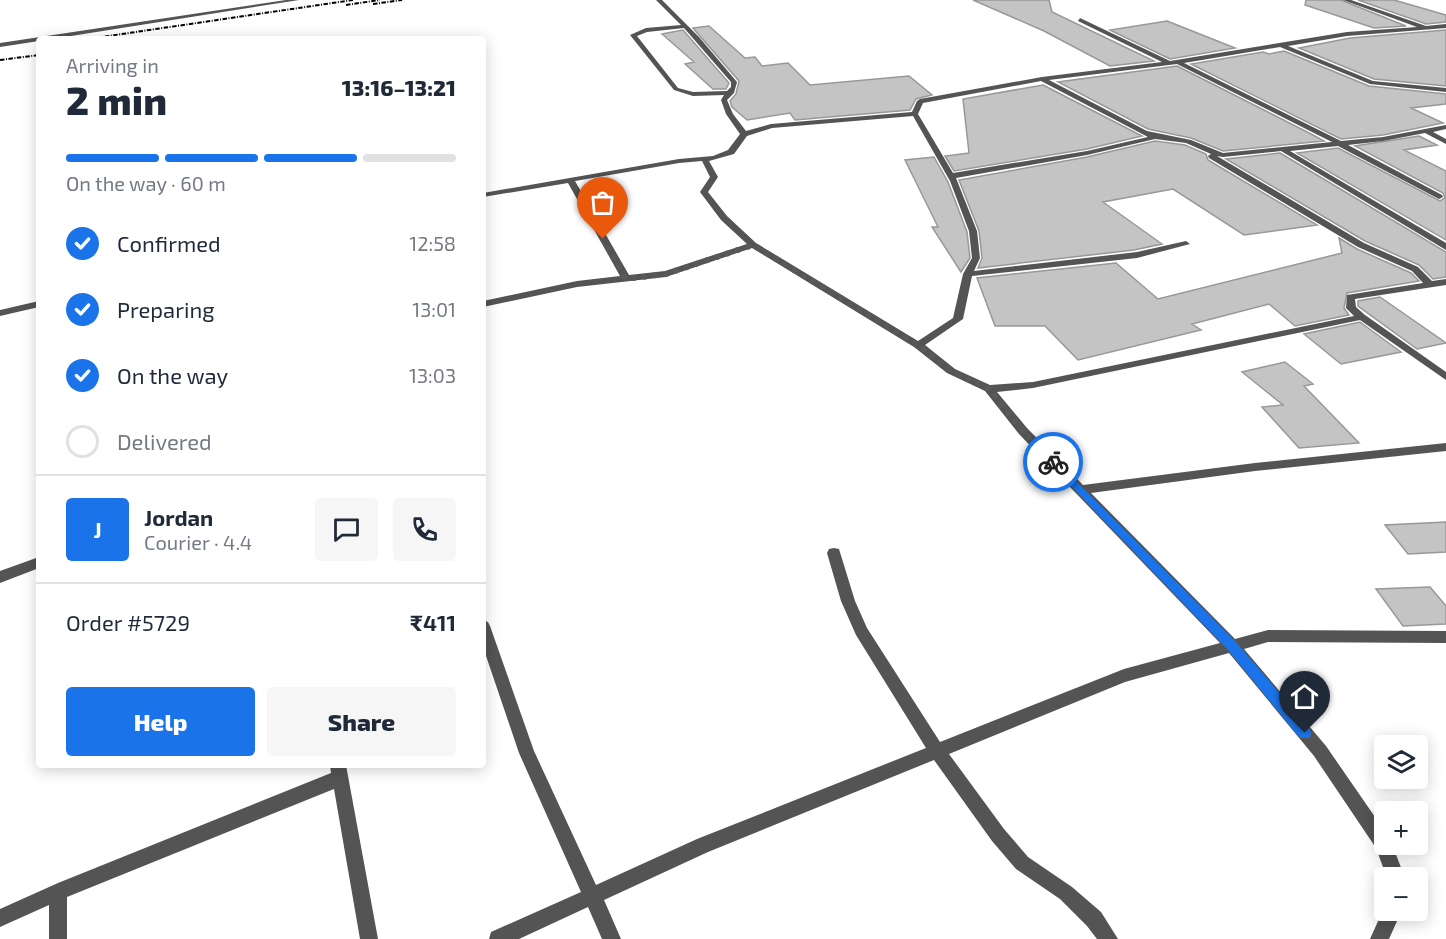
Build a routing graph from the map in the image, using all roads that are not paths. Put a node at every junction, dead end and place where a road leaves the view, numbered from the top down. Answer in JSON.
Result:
{"nodes":[{"id":1,"x":296,"y":0,"type":"edge"},
{"id":2,"x":659,"y":0,"type":"edge"},
{"id":3,"x":1346,"y":0,"type":"edge"},
{"id":4,"x":1080,"y":20,"type":"dead end"},
{"id":5,"x":686,"y":26,"type":"junction"},
{"id":6,"x":1446,"y":26,"type":"edge"},
{"id":7,"x":1431,"y":29,"type":"junction"},
{"id":8,"x":60,"y":36,"type":"edge"},
{"id":9,"x":36,"y":40,"type":"edge"},
{"id":10,"x":0,"y":45,"type":"edge"},
{"id":11,"x":1279,"y":45,"type":"junction"},
{"id":12,"x":1178,"y":62,"type":"junction"},
{"id":13,"x":1168,"y":63,"type":"junction"},
{"id":14,"x":1042,"y":79,"type":"junction"},
{"id":15,"x":1446,"y":90,"type":"edge"},
{"id":16,"x":731,"y":93,"type":"junction"},
{"id":17,"x":915,"y":114,"type":"junction"},
{"id":18,"x":1446,"y":127,"type":"edge"},
{"id":19,"x":1426,"y":131,"type":"junction"},
{"id":20,"x":744,"y":134,"type":"junction"},
{"id":21,"x":1155,"y":137,"type":"junction"},
{"id":22,"x":1446,"y":142,"type":"edge"},
{"id":23,"x":1338,"y":144,"type":"junction"},
{"id":24,"x":1284,"y":150,"type":"junction"},
{"id":25,"x":1206,"y":152,"type":"junction"},
{"id":26,"x":704,"y":159,"type":"junction"},
{"id":27,"x":951,"y":176,"type":"junction"},
{"id":28,"x":570,"y":179,"type":"junction"},
{"id":29,"x":486,"y":194,"type":"edge"},
{"id":30,"x":1439,"y":197,"type":"dead end"},
{"id":31,"x":1186,"y":243,"type":"dead end"},
{"id":32,"x":753,"y":245,"type":"junction"},
{"id":33,"x":1446,"y":247,"type":"edge"},
{"id":34,"x":968,"y":274,"type":"junction"},
{"id":35,"x":626,"y":279,"type":"junction"},
{"id":36,"x":1446,"y":282,"type":"edge"},
{"id":37,"x":1429,"y":284,"type":"junction"},
{"id":38,"x":486,"y":303,"type":"edge"},
{"id":39,"x":36,"y":305,"type":"edge"},
{"id":40,"x":0,"y":313,"type":"edge"},
{"id":41,"x":1362,"y":317,"type":"junction"},
{"id":42,"x":918,"y":345,"type":"junction"},
{"id":43,"x":1446,"y":377,"type":"edge"},
{"id":44,"x":989,"y":389,"type":"junction"},
{"id":45,"x":1446,"y":447,"type":"edge"},
{"id":46,"x":1081,"y":490,"type":"junction"},
{"id":47,"x":834,"y":554,"type":"dead end"},
{"id":48,"x":36,"y":563,"type":"edge"},
{"id":49,"x":0,"y":577,"type":"edge"},
{"id":50,"x":486,"y":635,"type":"edge"},
{"id":51,"x":1446,"y":637,"type":"edge"},
{"id":52,"x":1232,"y":646,"type":"junction"},
{"id":53,"x":936,"y":750,"type":"junction"},
{"id":54,"x":339,"y":772,"type":"edge"},
{"id":55,"x":1392,"y":867,"type":"edge"},
{"id":56,"x":58,"y":892,"type":"junction"},
{"id":57,"x":593,"y":896,"type":"junction"},
{"id":58,"x":0,"y":918,"type":"edge"},
{"id":59,"x":1388,"y":921,"type":"edge"},
{"id":60,"x":58,"y":939,"type":"edge"},
{"id":61,"x":369,"y":939,"type":"edge"},
{"id":62,"x":498,"y":939,"type":"edge"},
{"id":63,"x":612,"y":939,"type":"edge"},
{"id":64,"x":1109,"y":939,"type":"edge"},
{"id":65,"x":1379,"y":939,"type":"edge"}],
"edges":[{"from":1,"to":8,"type":"street"},
{"from":2,"to":5,"type":"street"},
{"from":3,"to":7,"type":"street"},
{"from":4,"to":13,"type":"street"},
{"from":5,"to":16,"type":"street"},
{"from":5,"to":16,"type":"street"},
{"from":6,"to":7,"type":"street"},
{"from":7,"to":11,"type":"street"},
{"from":9,"to":10,"type":"street"},
{"from":11,"to":12,"type":"street"},
{"from":11,"to":15,"type":"street"},
{"from":12,"to":13,"type":"street"},
{"from":12,"to":23,"type":"street"},
{"from":13,"to":14,"type":"street"},
{"from":14,"to":17,"type":"street"},
{"from":14,"to":21,"type":"street"},
{"from":16,"to":20,"type":"street"},
{"from":17,"to":20,"type":"street"},
{"from":17,"to":27,"type":"street"},
{"from":18,"to":19,"type":"street"},
{"from":19,"to":22,"type":"street"},
{"from":19,"to":23,"type":"street"},
{"from":20,"to":26,"type":"street"},
{"from":21,"to":25,"type":"street"},
{"from":21,"to":27,"type":"street"},
{"from":23,"to":24,"type":"street"},
{"from":23,"to":30,"type":"street"},
{"from":24,"to":25,"type":"street"},
{"from":24,"to":33,"type":"street"},
{"from":25,"to":37,"type":"street"},
{"from":26,"to":28,"type":"street"},
{"from":26,"to":32,"type":"street"},
{"from":27,"to":34,"type":"street"},
{"from":28,"to":29,"type":"street"},
{"from":28,"to":35,"type":"street"},
{"from":31,"to":34,"type":"street"},
{"from":32,"to":35,"type":"street"},
{"from":32,"to":42,"type":"street"},
{"from":34,"to":42,"type":"street"},
{"from":35,"to":38,"type":"street"},
{"from":36,"to":37,"type":"street"},
{"from":37,"to":41,"type":"street"},
{"from":39,"to":40,"type":"street"},
{"from":41,"to":43,"type":"street"},
{"from":41,"to":44,"type":"street"},
{"from":42,"to":44,"type":"street"},
{"from":44,"to":46,"type":"street"},
{"from":45,"to":46,"type":"street"},
{"from":46,"to":52,"type":"street"},
{"from":47,"to":53,"type":"street"},
{"from":48,"to":49,"type":"street"},
{"from":50,"to":57,"type":"street"},
{"from":51,"to":52,"type":"street"},
{"from":52,"to":53,"type":"street"},
{"from":52,"to":55,"type":"street"},
{"from":53,"to":57,"type":"street"},
{"from":53,"to":64,"type":"street"},
{"from":54,"to":56,"type":"street"},
{"from":54,"to":61,"type":"street"},
{"from":56,"to":58,"type":"street"},
{"from":56,"to":60,"type":"street"},
{"from":57,"to":62,"type":"street"},
{"from":57,"to":63,"type":"street"},
{"from":59,"to":65,"type":"street"}]}
